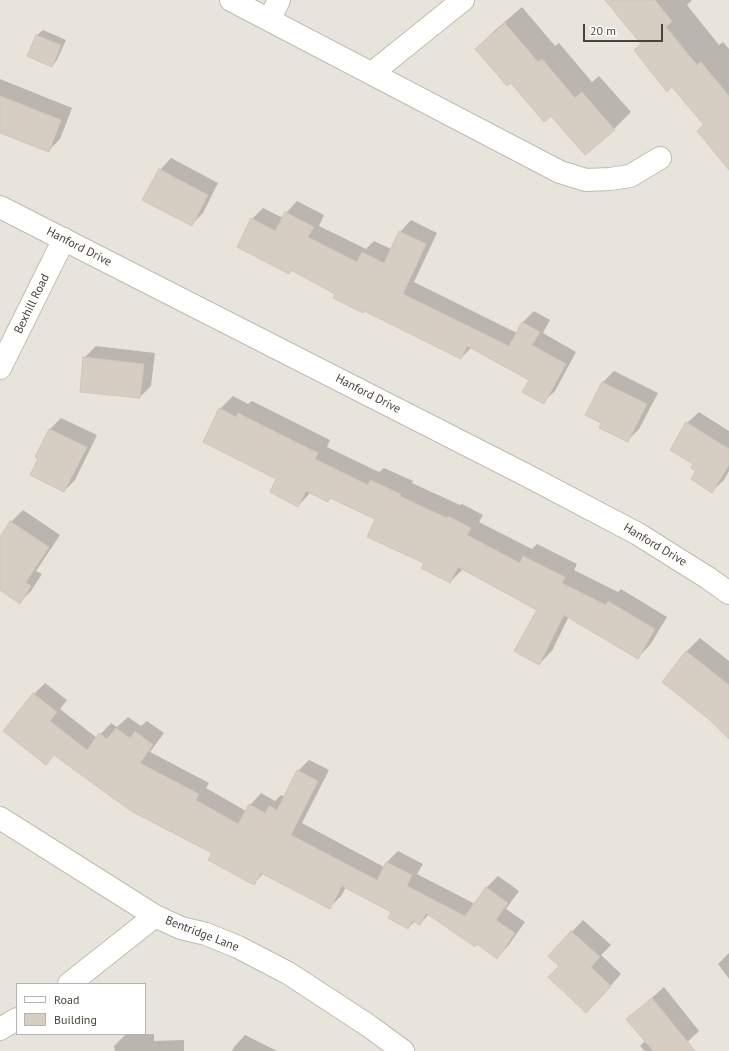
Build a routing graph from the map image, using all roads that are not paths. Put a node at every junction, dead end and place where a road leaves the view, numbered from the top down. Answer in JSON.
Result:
{"nodes":[{"id":1,"x":231,"y":0,"type":"edge"},
{"id":2,"x":279,"y":0,"type":"edge"},
{"id":3,"x":463,"y":0,"type":"edge"},
{"id":4,"x":269,"y":20,"type":"junction"},
{"id":5,"x":372,"y":73,"type":"junction"},
{"id":6,"x":660,"y":158,"type":"dead end"},
{"id":7,"x":0,"y":207,"type":"edge"},
{"id":8,"x":64,"y":239,"type":"junction"},
{"id":9,"x":0,"y":368,"type":"edge"},
{"id":10,"x":729,"y":593,"type":"edge"},
{"id":11,"x":0,"y":818,"type":"edge"},
{"id":12,"x":155,"y":916,"type":"junction"},
{"id":13,"x":70,"y":983,"type":"edge"},
{"id":14,"x":16,"y":1020,"type":"edge"},
{"id":15,"x":0,"y":1029,"type":"edge"},
{"id":16,"x":403,"y":1051,"type":"edge"}],
"edges":[{"from":1,"to":4,"type":"street"},
{"from":2,"to":4,"type":"street"},
{"from":3,"to":5,"type":"street"},
{"from":4,"to":5,"type":"street"},
{"from":5,"to":6,"type":"street"},
{"from":7,"to":8,"type":"street","name":"Hanford Drive"},
{"from":8,"to":9,"type":"street","name":"Bexhill Road"},
{"from":8,"to":10,"type":"street","name":"Hanford Drive"},
{"from":11,"to":12,"type":"street","name":"Bentridge Lane"},
{"from":12,"to":13,"type":"street"},
{"from":12,"to":16,"type":"street","name":"Bentridge Lane"},
{"from":14,"to":15,"type":"street"}]}
